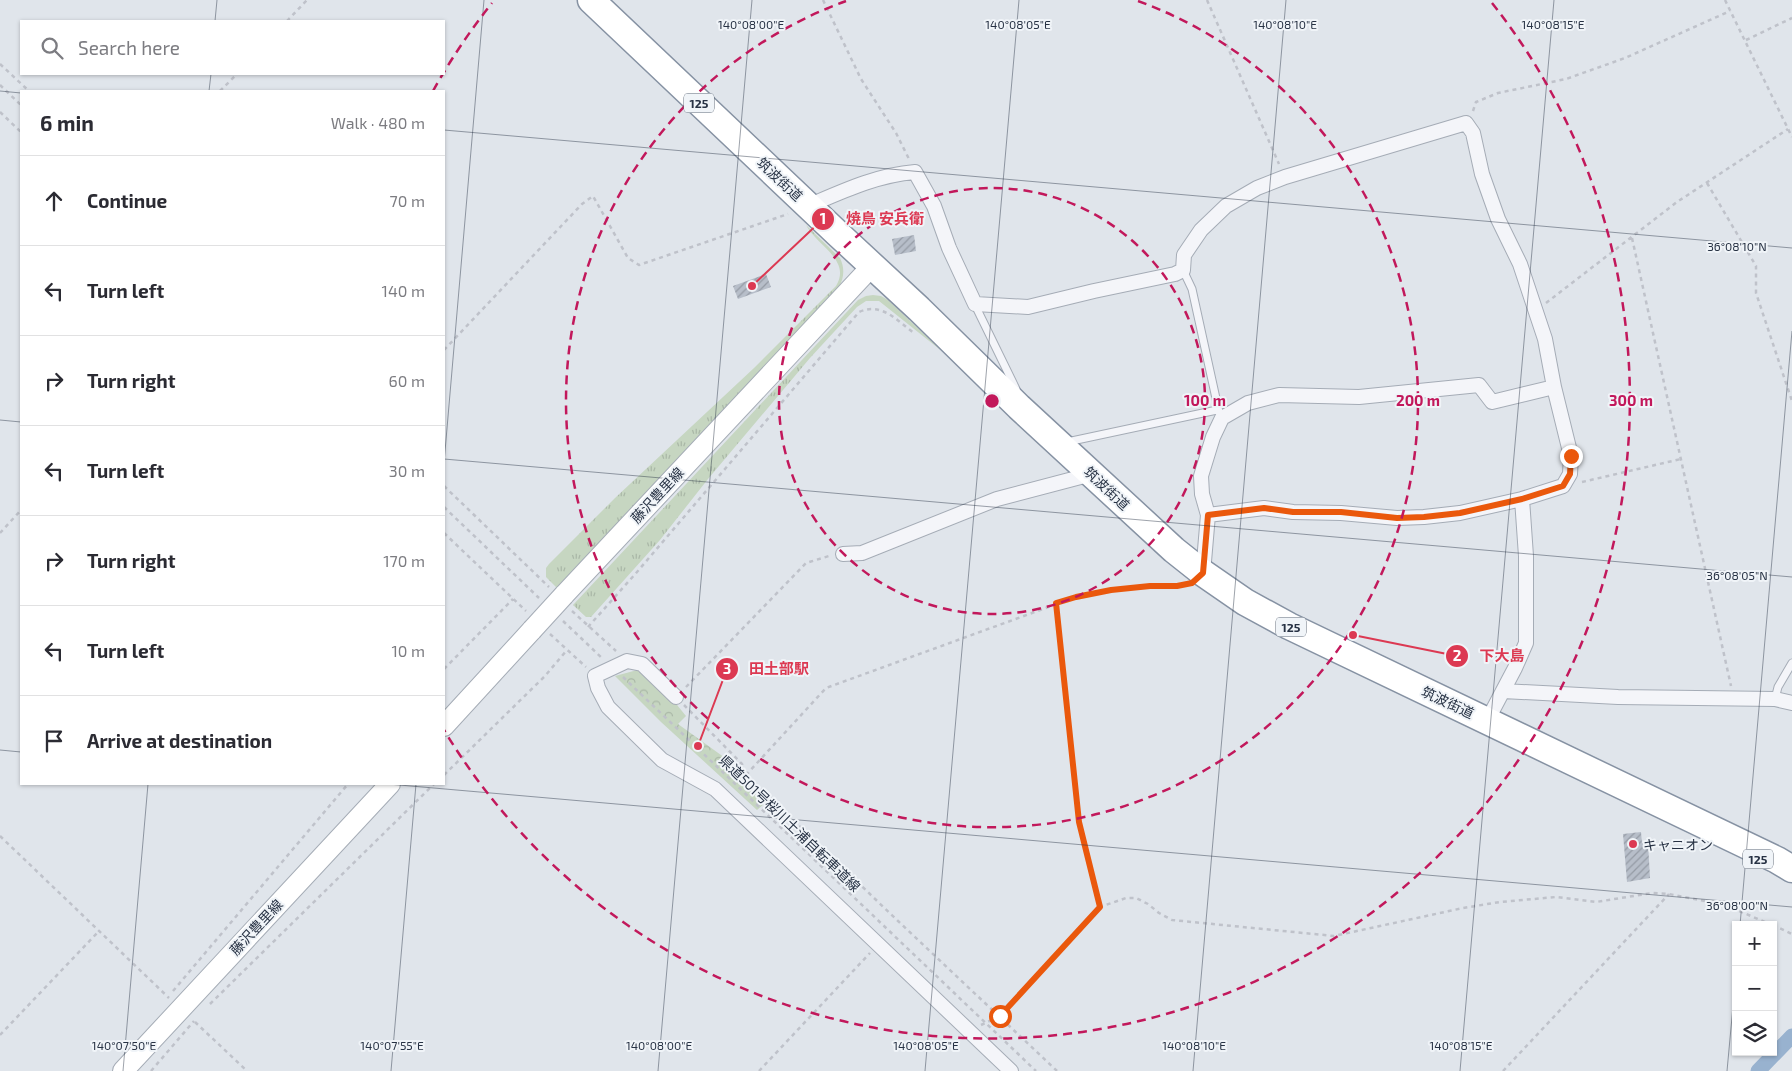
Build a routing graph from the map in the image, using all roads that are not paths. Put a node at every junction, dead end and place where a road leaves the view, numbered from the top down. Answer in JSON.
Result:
{"nodes":[{"id":1,"x":591,"y":0,"type":"edge"},
{"id":2,"x":808,"y":206,"type":"junction"},
{"id":3,"x":872,"y":266,"type":"junction"},
{"id":4,"x":1183,"y":270,"type":"junction"},
{"id":5,"x":975,"y":304,"type":"junction"},
{"id":6,"x":1554,"y":387,"type":"junction"},
{"id":7,"x":1019,"y":407,"type":"junction"},
{"id":8,"x":1220,"y":414,"type":"junction"},
{"id":9,"x":1060,"y":444,"type":"junction"},
{"id":10,"x":1092,"y":474,"type":"junction"},
{"id":11,"x":1522,"y":499,"type":"junction"},
{"id":12,"x":1208,"y":515,"type":"junction"},
{"id":13,"x":843,"y":554,"type":"road end"},
{"id":14,"x":1203,"y":573,"type":"junction"},
{"id":15,"x":1792,"y":663,"type":"edge"},
{"id":16,"x":1502,"y":691,"type":"junction"},
{"id":17,"x":676,"y":697,"type":"road end"},
{"id":18,"x":1775,"y":699,"type":"junction"},
{"id":19,"x":1792,"y":703,"type":"edge"},
{"id":20,"x":1487,"y":720,"type":"junction"},
{"id":21,"x":445,"y":725,"type":"edge"},
{"id":22,"x":389,"y":785,"type":"edge"},
{"id":23,"x":1723,"y":835,"type":"junction"},
{"id":24,"x":1792,"y":868,"type":"edge"},
{"id":25,"x":1792,"y":884,"type":"edge"},
{"id":26,"x":123,"y":1071,"type":"edge"},
{"id":27,"x":1011,"y":1071,"type":"edge"}],
"edges":[{"from":1,"to":2,"type":"highway","name":"筑波街道","number":"125"},
{"from":2,"to":3,"type":"highway","name":"筑波街道","number":"125"},
{"from":2,"to":5,"type":"street"},
{"from":3,"to":7,"type":"highway","name":"筑波街道","number":"125"},
{"from":3,"to":21,"type":"main road","name":"藤沢豊里線","bridge":true},
{"from":4,"to":5,"type":"street"},
{"from":4,"to":6,"type":"street"},
{"from":4,"to":8,"type":"lane"},
{"from":5,"to":7,"type":"lane"},
{"from":6,"to":8,"type":"street"},
{"from":6,"to":11,"type":"street"},
{"from":7,"to":9,"type":"highway","name":"筑波街道","number":"125"},
{"from":8,"to":9,"type":"lane"},
{"from":8,"to":12,"type":"street"},
{"from":9,"to":10,"type":"highway","name":"筑波街道","number":"125"},
{"from":10,"to":13,"type":"street"},
{"from":10,"to":14,"type":"highway","name":"筑波街道","number":"125"},
{"from":11,"to":12,"type":"street"},
{"from":11,"to":16,"type":"street"},
{"from":12,"to":14,"type":"street"},
{"from":14,"to":20,"type":"highway","name":"筑波街道","number":"125"},
{"from":15,"to":18,"type":"lane"},
{"from":16,"to":18,"type":"street"},
{"from":16,"to":20,"type":"street"},
{"from":17,"to":27,"type":"street"},
{"from":18,"to":19,"type":"street"},
{"from":20,"to":23,"type":"highway","name":"筑波街道","number":"125"},
{"from":22,"to":26,"type":"main road","name":"藤沢豊里線"},
{"from":23,"to":24,"type":"highway","name":"筑波街道","number":"125"},
{"from":23,"to":25,"type":"highway","name":"筑波街道","number":"125"}]}
